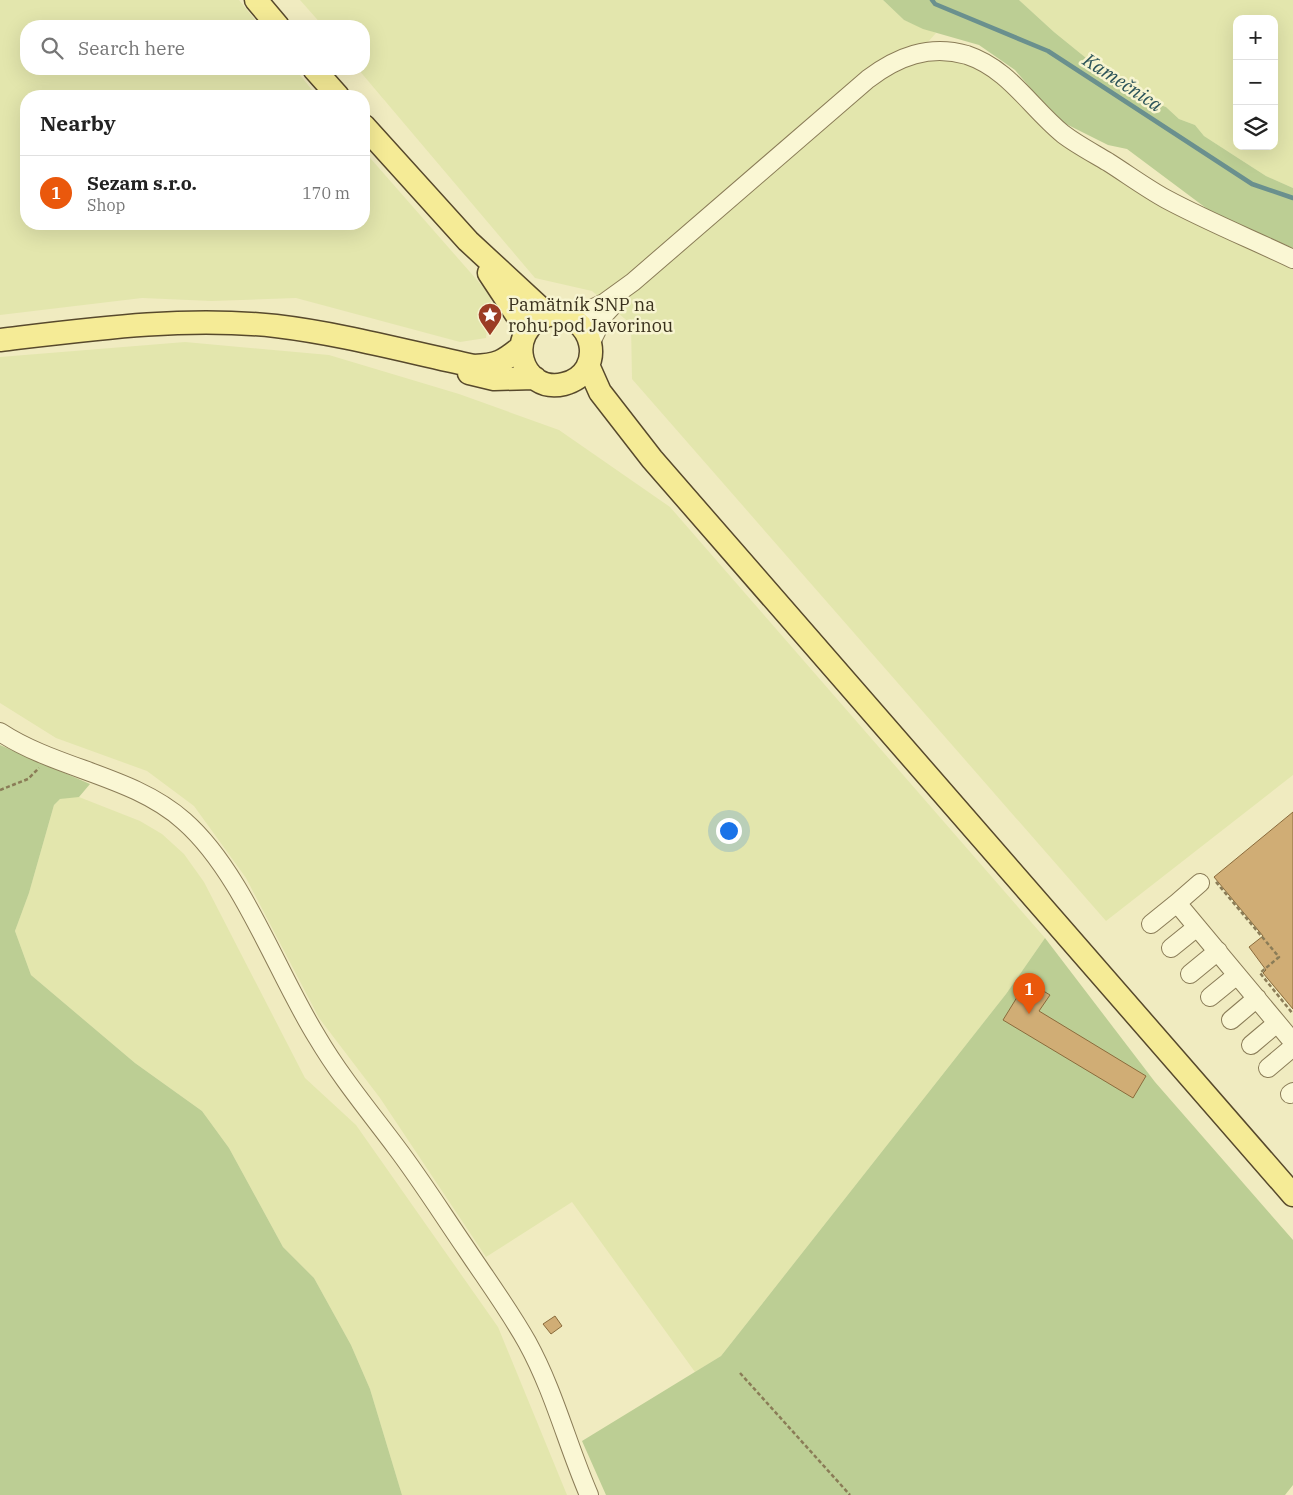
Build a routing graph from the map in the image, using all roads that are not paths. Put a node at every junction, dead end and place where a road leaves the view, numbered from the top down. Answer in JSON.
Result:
{"nodes":[{"id":1,"x":256,"y":0,"type":"edge"},
{"id":2,"x":273,"y":20,"type":"edge"},
{"id":3,"x":319,"y":75,"type":"edge"},
{"id":4,"x":333,"y":90,"type":"edge"},
{"id":5,"x":370,"y":133,"type":"edge"},
{"id":6,"x":468,"y":241,"type":"junction"},
{"id":7,"x":1293,"y":259,"type":"edge"},
{"id":8,"x":633,"y":282,"type":"junction"},
{"id":9,"x":548,"y":315,"type":"junction"},
{"id":10,"x":572,"y":318,"type":"junction"},
{"id":11,"x":0,"y":340,"type":"edge"},
{"id":12,"x":523,"y":340,"type":"junction"},
{"id":13,"x":591,"y":342,"type":"junction"},
{"id":14,"x":409,"y":352,"type":"junction"},
{"id":15,"x":588,"y":365,"type":"junction"},
{"id":16,"x":534,"y":378,"type":"junction"},
{"id":17,"x":564,"y":384,"type":"junction"},
{"id":18,"x":652,"y":459,"type":"junction"},
{"id":19,"x":0,"y":732,"type":"edge"},
{"id":20,"x":1208,"y":882,"type":"road end"},
{"id":21,"x":1177,"y":903,"type":"junction"},
{"id":22,"x":1151,"y":924,"type":"dead end"},
{"id":23,"x":1197,"y":927,"type":"junction"},
{"id":24,"x":1171,"y":948,"type":"dead end"},
{"id":25,"x":1218,"y":951,"type":"junction"},
{"id":26,"x":1190,"y":974,"type":"dead end"},
{"id":27,"x":1237,"y":975,"type":"junction"},
{"id":28,"x":1210,"y":997,"type":"dead end"},
{"id":29,"x":1256,"y":998,"type":"junction"},
{"id":30,"x":1231,"y":1020,"type":"dead end"},
{"id":31,"x":1277,"y":1023,"type":"junction"},
{"id":32,"x":1293,"y":1042,"type":"edge"},
{"id":33,"x":1250,"y":1044,"type":"dead end"},
{"id":34,"x":1293,"y":1047,"type":"edge"},
{"id":35,"x":1268,"y":1068,"type":"dead end"},
{"id":36,"x":1293,"y":1195,"type":"edge"},
{"id":37,"x":589,"y":1495,"type":"edge"}],
"edges":[{"from":1,"to":2,"type":"main road"},
{"from":3,"to":4,"type":"main road"},
{"from":5,"to":6,"type":"main road"},
{"from":6,"to":9,"type":"main road"},
{"from":6,"to":12,"type":"main road"},
{"from":7,"to":8,"type":"street"},
{"from":8,"to":10,"type":"street"},
{"from":8,"to":13,"type":"street"},
{"from":9,"to":10,"type":"main road"},
{"from":9,"to":12,"type":"main road"},
{"from":10,"to":13,"type":"main road"},
{"from":11,"to":14,"type":"main road"},
{"from":12,"to":14,"type":"main road"},
{"from":12,"to":16,"type":"main road"},
{"from":13,"to":15,"type":"main road"},
{"from":14,"to":16,"type":"main road"},
{"from":15,"to":17,"type":"main road"},
{"from":15,"to":18,"type":"main road"},
{"from":16,"to":17,"type":"main road"},
{"from":17,"to":18,"type":"main road"},
{"from":18,"to":36,"type":"main road"},
{"from":19,"to":37,"type":"street"},
{"from":20,"to":21,"type":"street"},
{"from":21,"to":22,"type":"street"},
{"from":21,"to":23,"type":"street"},
{"from":23,"to":24,"type":"street"},
{"from":23,"to":25,"type":"street"},
{"from":25,"to":26,"type":"street"},
{"from":25,"to":27,"type":"street"},
{"from":27,"to":28,"type":"street"},
{"from":27,"to":29,"type":"street"},
{"from":29,"to":30,"type":"street"},
{"from":29,"to":31,"type":"street"},
{"from":31,"to":32,"type":"street"},
{"from":31,"to":33,"type":"street"},
{"from":34,"to":35,"type":"street"}]}
